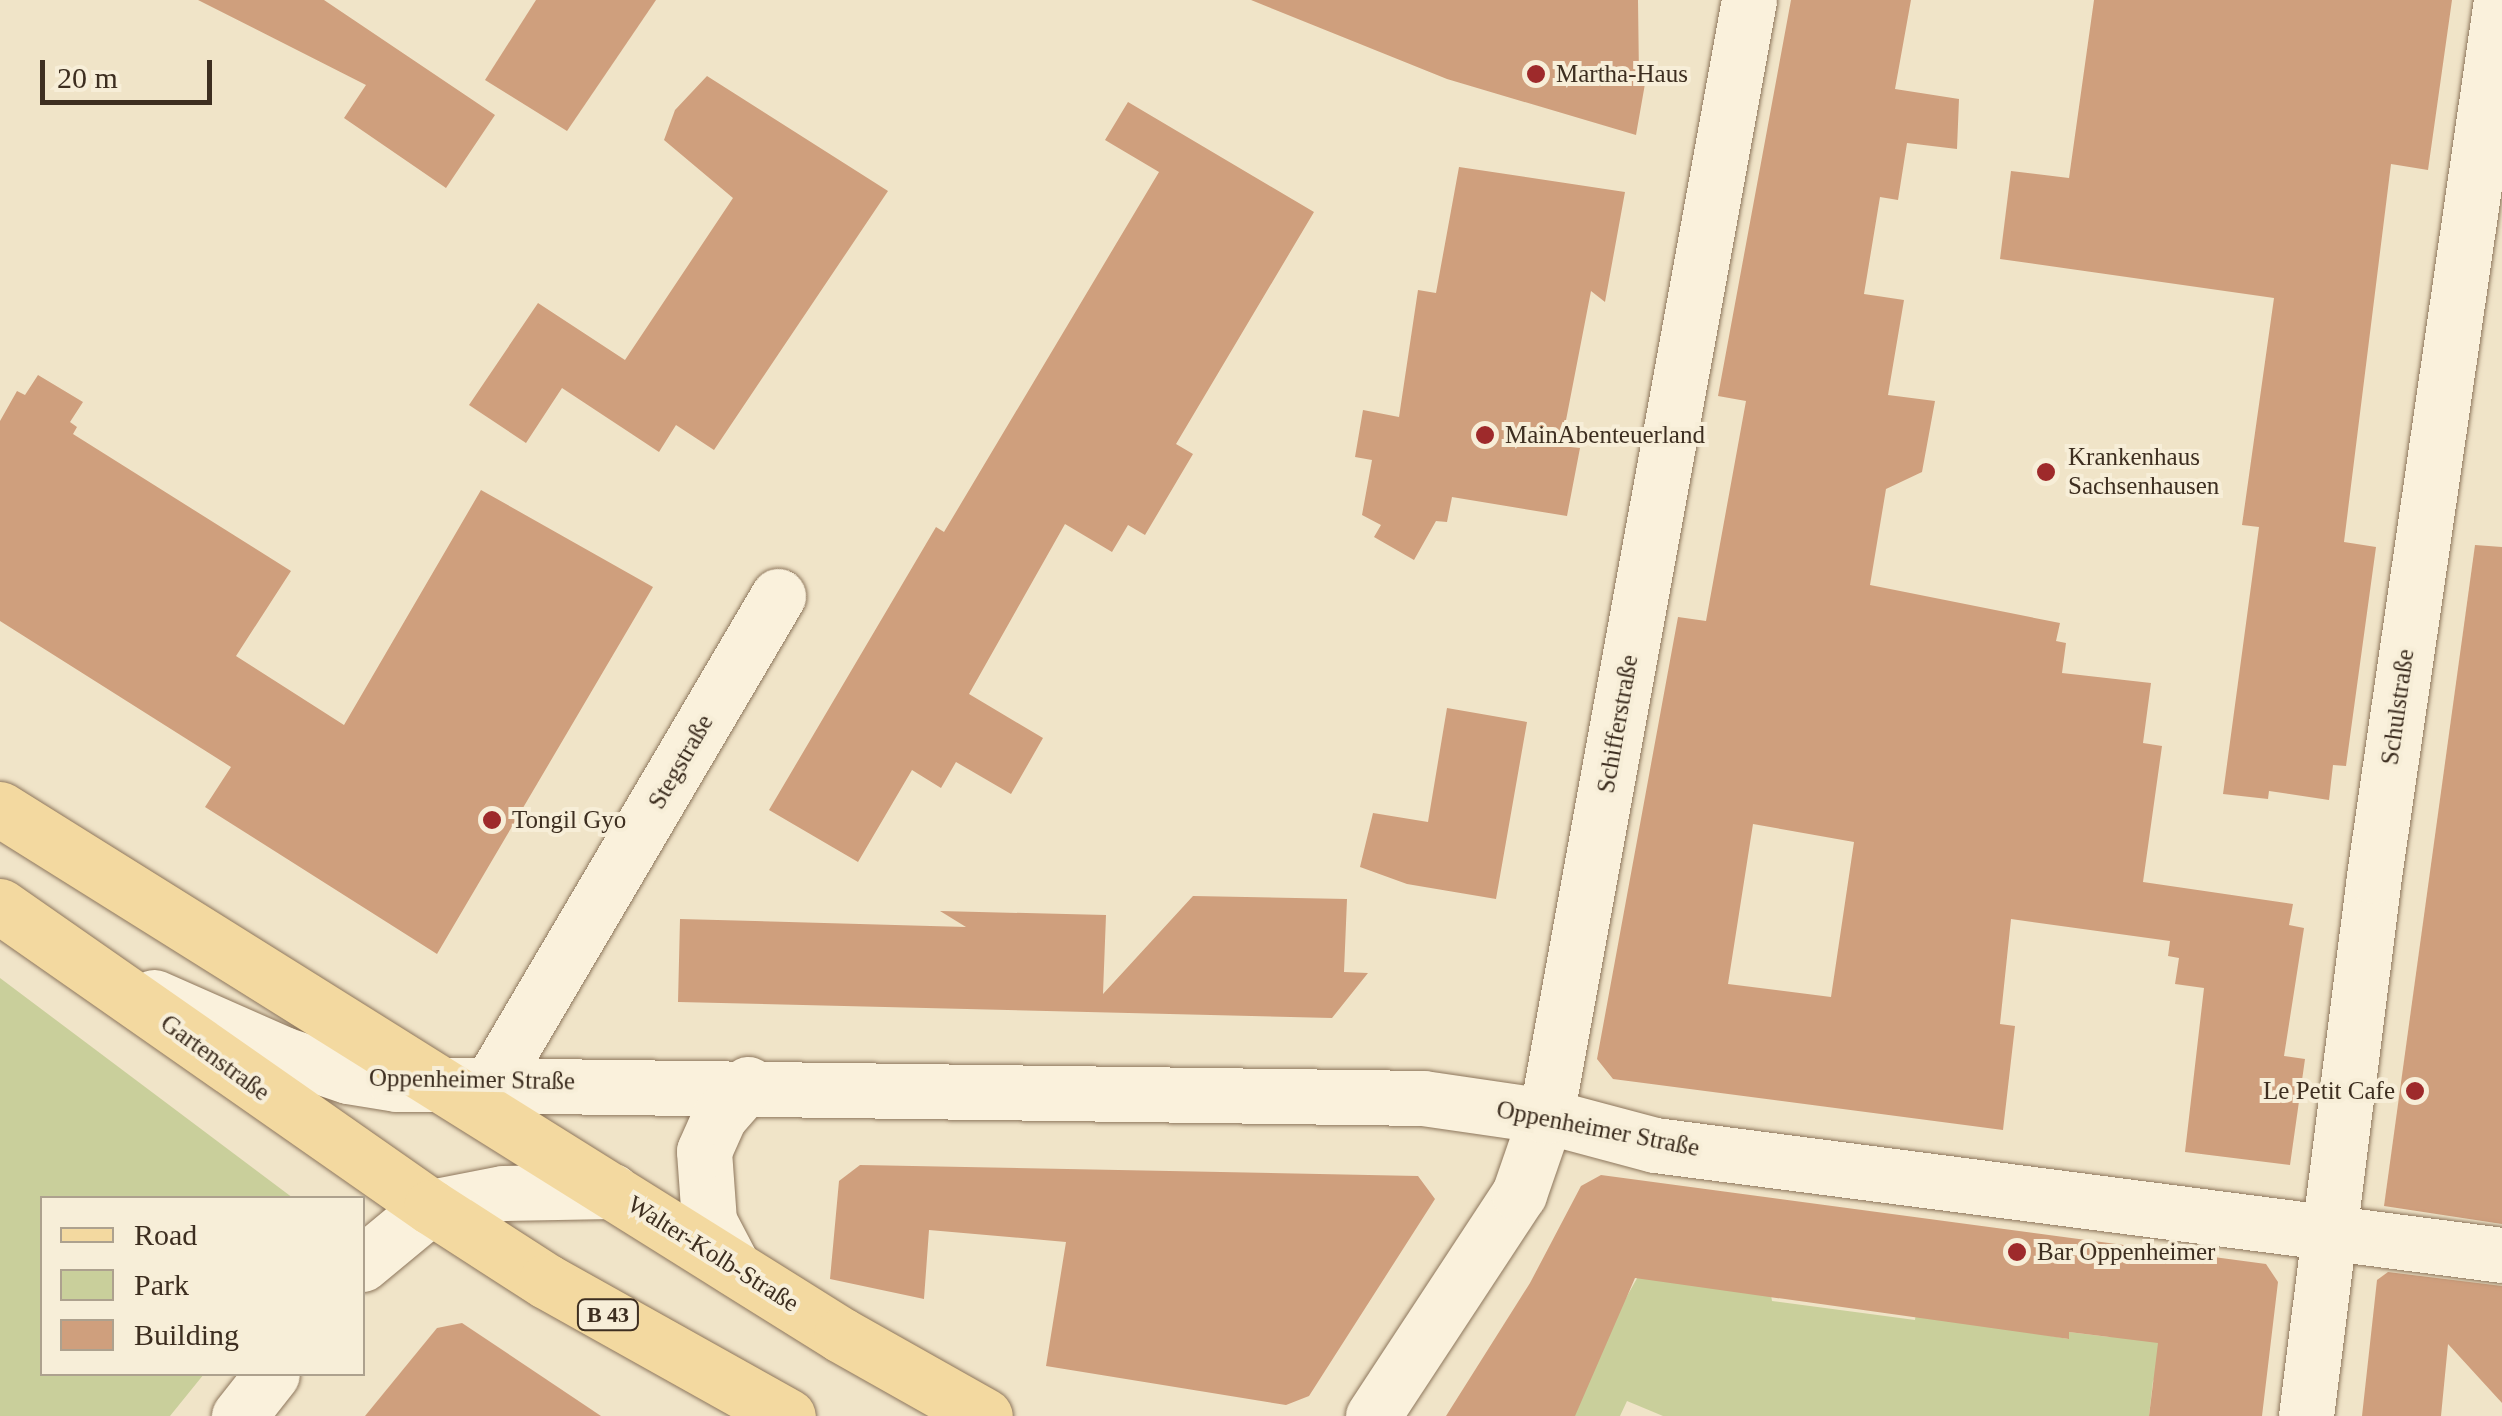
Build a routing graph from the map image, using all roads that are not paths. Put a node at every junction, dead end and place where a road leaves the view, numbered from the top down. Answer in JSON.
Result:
{"nodes":[{"id":1,"x":1749,"y":0,"type":"edge"},
{"id":2,"x":2501,"y":0,"type":"edge"},
{"id":3,"x":778,"y":596,"type":"dead end"},
{"id":4,"x":0,"y":809,"type":"edge"},
{"id":5,"x":0,"y":906,"type":"edge"},
{"id":6,"x":97,"y":972,"type":"junction"},
{"id":7,"x":468,"y":1084,"type":"junction"},
{"id":8,"x":748,"y":1084,"type":"junction"},
{"id":9,"x":1546,"y":1116,"type":"junction"},
{"id":10,"x":612,"y":1191,"type":"junction"},
{"id":11,"x":431,"y":1207,"type":"junction"},
{"id":12,"x":2326,"y":1230,"type":"junction"},
{"id":13,"x":2502,"y":1255,"type":"edge"},
{"id":14,"x":365,"y":1262,"type":"edge"},
{"id":15,"x":732,"y":1266,"type":"junction"},
{"id":16,"x":270,"y":1376,"type":"edge"},
{"id":17,"x":1377,"y":1413,"type":"edge"},
{"id":18,"x":239,"y":1416,"type":"edge"},
{"id":19,"x":788,"y":1416,"type":"edge"},
{"id":20,"x":985,"y":1416,"type":"edge"},
{"id":21,"x":2306,"y":1416,"type":"edge"}],
"edges":[{"from":1,"to":9,"type":"street","name":"Schifferstraße"},
{"from":2,"to":12,"type":"street","name":"Schulstraße"},
{"from":3,"to":7,"type":"street","name":"Stegstraße"},
{"from":4,"to":7,"type":"main road"},
{"from":5,"to":6,"type":"main road","name":"Gartenstraße","number":"B 43"},
{"from":6,"to":7,"type":"street","name":"Oppenheimer Straße"},
{"from":6,"to":11,"type":"main road","name":"Gartenstraße","number":"B 43"},
{"from":7,"to":8,"type":"street","name":"Oppenheimer Straße"},
{"from":7,"to":10,"type":"main road","name":"Walter-Kolb-Straße"},
{"from":8,"to":9,"type":"street","name":"Oppenheimer Straße"},
{"from":8,"to":15,"type":"street"},
{"from":9,"to":12,"type":"street","name":"Oppenheimer Straße"},
{"from":9,"to":17,"type":"street","name":"Schifferstraße"},
{"from":10,"to":11,"type":"street"},
{"from":10,"to":15,"type":"main road","name":"Walter-Kolb-Straße"},
{"from":11,"to":14,"type":"street"},
{"from":11,"to":19,"type":"main road","number":"B 43"},
{"from":12,"to":13,"type":"street","name":"Oppenheimer Straße"},
{"from":12,"to":21,"type":"street","name":"Schulstraße"},
{"from":15,"to":20,"type":"main road","name":"Walter-Kolb-Straße"},
{"from":16,"to":18,"type":"street"}]}
